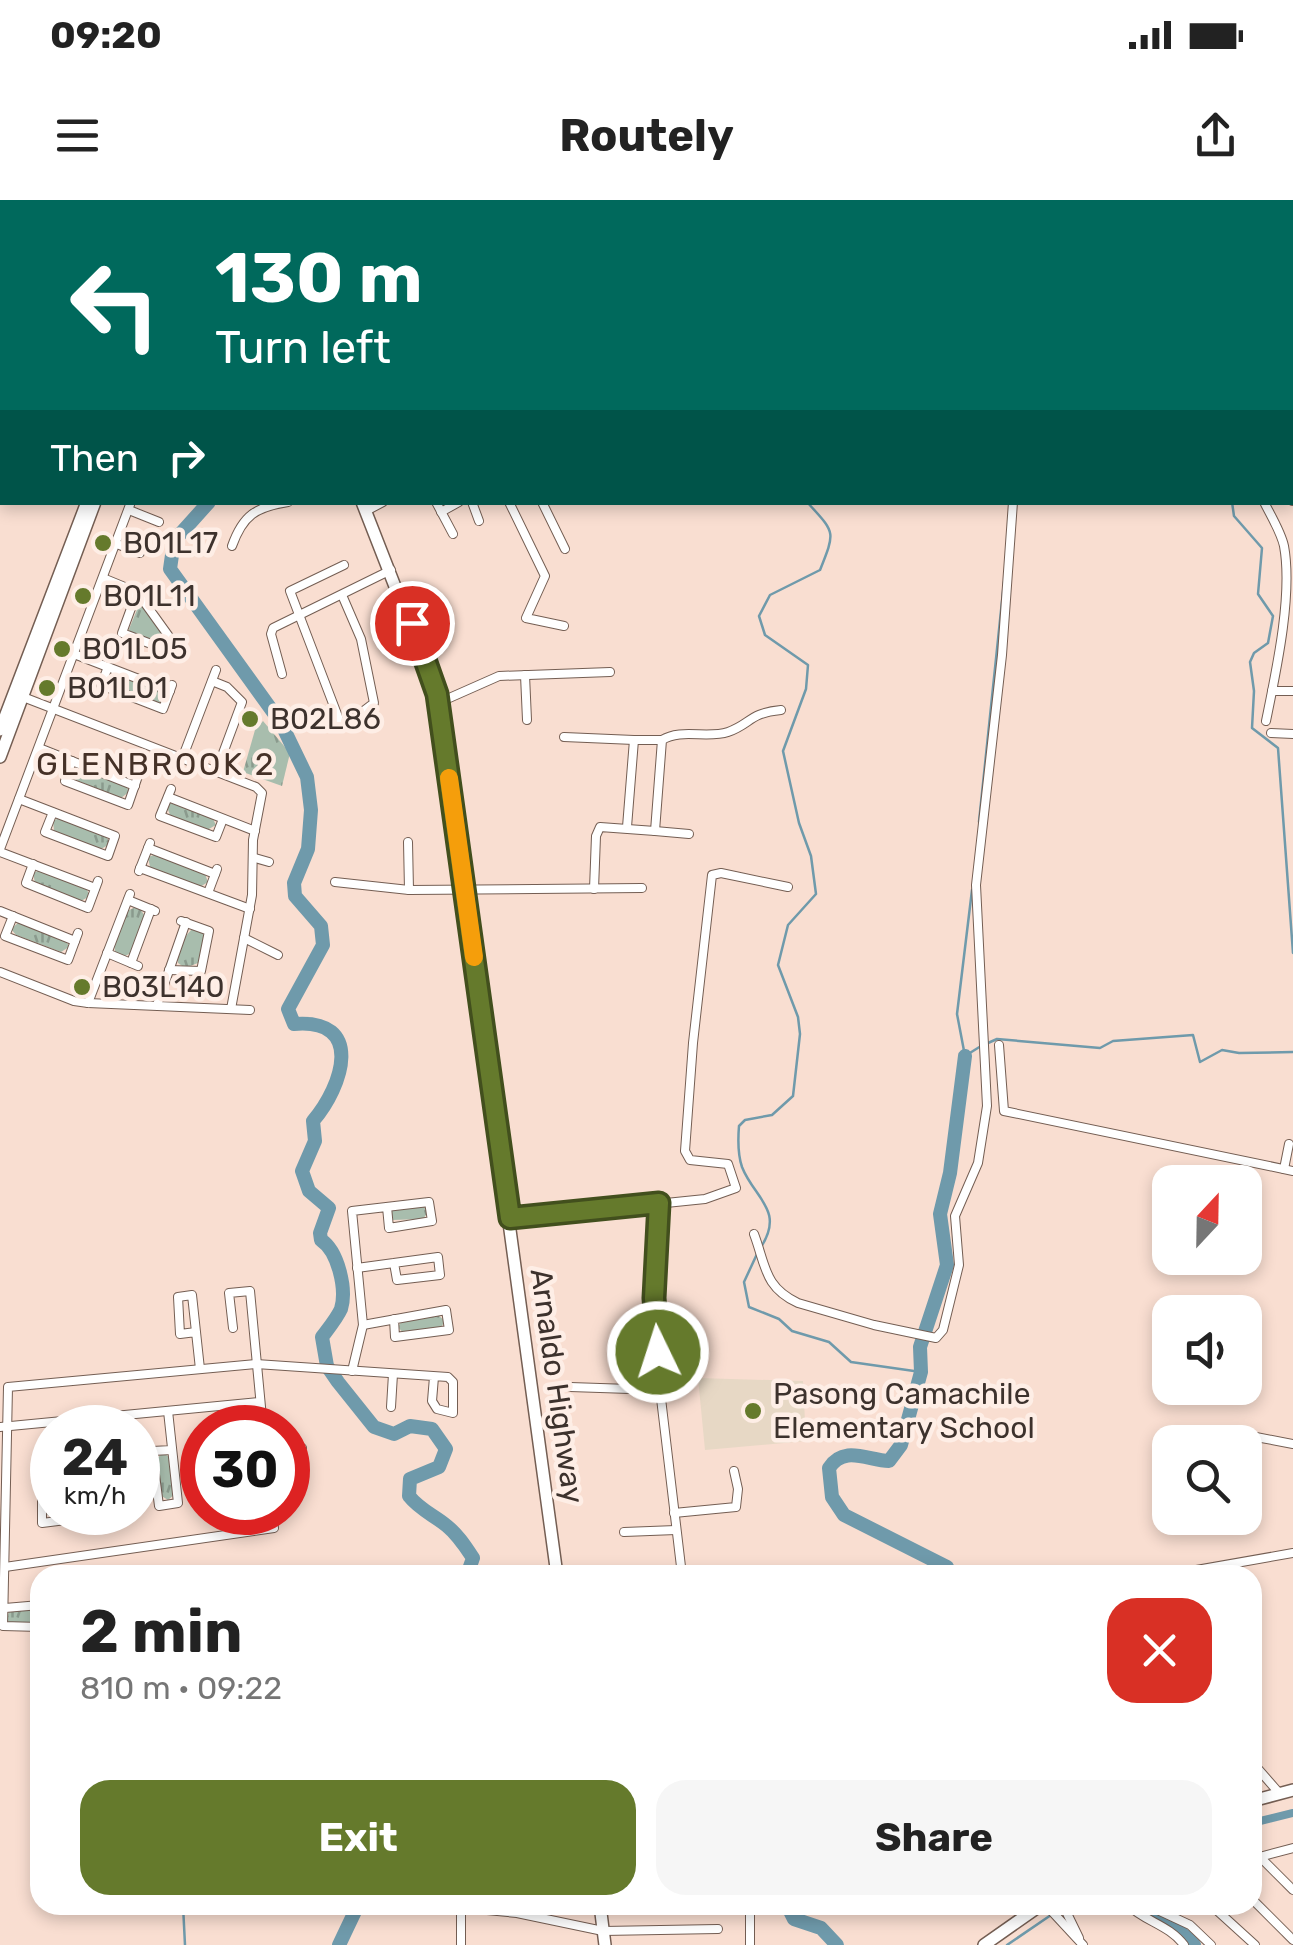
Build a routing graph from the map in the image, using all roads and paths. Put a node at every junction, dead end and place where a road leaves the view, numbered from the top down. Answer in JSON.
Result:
{"nodes":[{"id":1,"x":86,"y":505,"type":"edge"},
{"id":2,"x":95,"y":505,"type":"edge"},
{"id":3,"x":273,"y":505,"type":"edge"},
{"id":4,"x":473,"y":505,"type":"edge"},
{"id":5,"x":510,"y":505,"type":"edge"},
{"id":6,"x":544,"y":505,"type":"edge"},
{"id":7,"x":1013,"y":505,"type":"edge"},
{"id":8,"x":1266,"y":505,"type":"edge"},
{"id":9,"x":130,"y":506,"type":"edge"},
{"id":10,"x":364,"y":507,"type":"edge"},
{"id":11,"x":438,"y":507,"type":"edge"},
{"id":12,"x":480,"y":521,"type":"dead end"},
{"id":13,"x":159,"y":522,"type":"dead end"},
{"id":14,"x":453,"y":534,"type":"dead end"},
{"id":15,"x":116,"y":544,"type":"junction"},
{"id":16,"x":232,"y":546,"type":"dead end"},
{"id":17,"x":1289,"y":547,"type":"edge"},
{"id":18,"x":566,"y":549,"type":"dead end"},
{"id":19,"x":140,"y":553,"type":"dead end"},
{"id":20,"x":344,"y":565,"type":"dead end"},
{"id":21,"x":391,"y":570,"type":"junction"},
{"id":22,"x":104,"y":578,"type":"junction"},
{"id":23,"x":137,"y":592,"type":"junction"},
{"id":24,"x":342,"y":594,"type":"junction"},
{"id":25,"x":1290,"y":599,"type":"edge"},
{"id":26,"x":298,"y":617,"type":"junction"},
{"id":27,"x":564,"y":626,"type":"dead end"},
{"id":28,"x":1282,"y":643,"type":"junction"},
{"id":29,"x":1293,"y":644,"type":"edge"},
{"id":30,"x":74,"y":654,"type":"junction"},
{"id":31,"x":108,"y":668,"type":"junction"},
{"id":32,"x":216,"y":670,"type":"dead end"},
{"id":33,"x":610,"y":672,"type":"dead end"},
{"id":34,"x":282,"y":674,"type":"dead end"},
{"id":35,"x":526,"y":675,"type":"junction"},
{"id":36,"x":212,"y":680,"type":"junction"},
{"id":37,"x":1272,"y":691,"type":"junction"},
{"id":38,"x":1293,"y":691,"type":"edge"},
{"id":39,"x":436,"y":694,"type":"junction"},
{"id":40,"x":23,"y":697,"type":"junction"},
{"id":41,"x":54,"y":709,"type":"junction"},
{"id":42,"x":781,"y":710,"type":"dead end"},
{"id":43,"x":528,"y":720,"type":"dead end"},
{"id":44,"x":1266,"y":722,"type":"dead end"},
{"id":45,"x":0,"y":730,"type":"edge"},
{"id":46,"x":1272,"y":734,"type":"dead end"},
{"id":47,"x":1293,"y":734,"type":"edge"},
{"id":48,"x":564,"y":737,"type":"dead end"},
{"id":49,"x":634,"y":740,"type":"junction"},
{"id":50,"x":662,"y":740,"type":"junction"},
{"id":51,"x":38,"y":748,"type":"junction"},
{"id":52,"x":0,"y":756,"type":"edge"},
{"id":53,"x":182,"y":758,"type":"junction"},
{"id":54,"x":72,"y":761,"type":"junction"},
{"id":55,"x":216,"y":772,"type":"junction"},
{"id":56,"x":19,"y":799,"type":"junction"},
{"id":57,"x":53,"y":812,"type":"junction"},
{"id":58,"x":223,"y":818,"type":"junction"},
{"id":59,"x":627,"y":827,"type":"junction"},
{"id":60,"x":255,"y":831,"type":"junction"},
{"id":61,"x":655,"y":832,"type":"junction"},
{"id":62,"x":688,"y":834,"type":"dead end"},
{"id":63,"x":408,"y":842,"type":"dead end"},
{"id":64,"x":0,"y":850,"type":"edge"},
{"id":65,"x":254,"y":858,"type":"junction"},
{"id":66,"x":270,"y":862,"type":"dead end"},
{"id":67,"x":33,"y":864,"type":"junction"},
{"id":68,"x":335,"y":882,"type":"dead end"},
{"id":69,"x":788,"y":887,"type":"dead end"},
{"id":70,"x":464,"y":888,"type":"junction"},
{"id":71,"x":642,"y":888,"type":"dead end"},
{"id":72,"x":594,"y":889,"type":"junction"},
{"id":73,"x":409,"y":890,"type":"junction"},
{"id":74,"x":208,"y":894,"type":"junction"},
{"id":75,"x":250,"y":909,"type":"junction"},
{"id":76,"x":0,"y":911,"type":"edge"},
{"id":77,"x":13,"y":916,"type":"junction"},
{"id":78,"x":244,"y":938,"type":"junction"},
{"id":79,"x":108,"y":954,"type":"junction"},
{"id":80,"x":278,"y":955,"type":"dead end"},
{"id":81,"x":169,"y":970,"type":"junction"},
{"id":82,"x":0,"y":972,"type":"edge"},
{"id":83,"x":88,"y":1003,"type":"junction"},
{"id":84,"x":157,"y":1005,"type":"junction"},
{"id":85,"x":232,"y":1009,"type":"junction"},
{"id":86,"x":250,"y":1010,"type":"dead end"},
{"id":87,"x":999,"y":1045,"type":"dead end"},
{"id":88,"x":1289,"y":1144,"type":"dead end"},
{"id":89,"x":1289,"y":1170,"type":"edge"},
{"id":90,"x":659,"y":1203,"type":"junction"},
{"id":91,"x":386,"y":1207,"type":"junction"},
{"id":92,"x":510,"y":1218,"type":"junction"},
{"id":93,"x":754,"y":1234,"type":"dead end"},
{"id":94,"x":394,"y":1263,"type":"junction"},
{"id":95,"x":358,"y":1268,"type":"junction"},
{"id":96,"x":394,"y":1320,"type":"junction"},
{"id":97,"x":363,"y":1325,"type":"junction"},
{"id":98,"x":252,"y":1326,"type":"junction"},
{"id":99,"x":196,"y":1332,"type":"junction"},
{"id":100,"x":256,"y":1364,"type":"junction"},
{"id":101,"x":200,"y":1370,"type":"junction"},
{"id":102,"x":352,"y":1371,"type":"junction"},
{"id":103,"x":393,"y":1374,"type":"junction"},
{"id":104,"x":434,"y":1377,"type":"junction"},
{"id":105,"x":694,"y":1378,"type":"dead end"},
{"id":106,"x":660,"y":1379,"type":"junction"},
{"id":107,"x":570,"y":1387,"type":"dead end"},
{"id":108,"x":660,"y":1390,"type":"junction"},
{"id":109,"x":260,"y":1402,"type":"junction"},
{"id":110,"x":232,"y":1405,"type":"edge"},
{"id":111,"x":260,"y":1405,"type":"edge"},
{"id":112,"x":391,"y":1407,"type":"dead end"},
{"id":113,"x":180,"y":1410,"type":"edge"},
{"id":114,"x":168,"y":1411,"type":"junction"},
{"id":115,"x":160,"y":1412,"type":"edge"},
{"id":116,"x":30,"y":1425,"type":"edge"},
{"id":117,"x":4,"y":1426,"type":"edge"},
{"id":118,"x":1262,"y":1439,"type":"edge"},
{"id":119,"x":1293,"y":1444,"type":"edge"},
{"id":120,"x":172,"y":1450,"type":"junction"},
{"id":121,"x":734,"y":1471,"type":"dead end"},
{"id":122,"x":674,"y":1513,"type":"junction"},
{"id":123,"x":676,"y":1530,"type":"junction"},
{"id":124,"x":624,"y":1532,"type":"dead end"},
{"id":125,"x":226,"y":1535,"type":"edge"},
{"id":126,"x":1293,"y":1553,"type":"edge"},
{"id":127,"x":556,"y":1565,"type":"edge"},
{"id":128,"x":681,"y":1565,"type":"edge"},
{"id":129,"x":1225,"y":1565,"type":"edge"},
{"id":130,"x":5,"y":1567,"type":"junction"},
{"id":131,"x":30,"y":1606,"type":"edge"},
{"id":132,"x":4,"y":1608,"type":"junction"},
{"id":133,"x":30,"y":1627,"type":"edge"},
{"id":134,"x":1262,"y":1773,"type":"edge"},
{"id":135,"x":1293,"y":1790,"type":"edge"},
{"id":136,"x":1280,"y":1794,"type":"junction"},
{"id":137,"x":1262,"y":1798,"type":"edge"},
{"id":138,"x":1293,"y":1848,"type":"edge"},
{"id":139,"x":1262,"y":1857,"type":"edge"},
{"id":140,"x":1262,"y":1864,"type":"edge"},
{"id":141,"x":1293,"y":1890,"type":"edge"},
{"id":142,"x":1262,"y":1909,"type":"edge"},
{"id":143,"x":461,"y":1915,"type":"edge"},
{"id":144,"x":527,"y":1915,"type":"edge"},
{"id":145,"x":601,"y":1915,"type":"edge"},
{"id":146,"x":750,"y":1915,"type":"edge"},
{"id":147,"x":1040,"y":1915,"type":"edge"},
{"id":148,"x":1054,"y":1915,"type":"edge"},
{"id":149,"x":1068,"y":1915,"type":"edge"},
{"id":150,"x":1140,"y":1915,"type":"edge"},
{"id":151,"x":1168,"y":1915,"type":"edge"},
{"id":152,"x":1222,"y":1915,"type":"edge"},
{"id":153,"x":603,"y":1930,"type":"junction"},
{"id":154,"x":718,"y":1930,"type":"dead end"},
{"id":155,"x":1293,"y":1940,"type":"edge"},
{"id":156,"x":1082,"y":1944,"type":"edge"},
{"id":157,"x":461,"y":1945,"type":"edge"},
{"id":158,"x":605,"y":1945,"type":"edge"},
{"id":159,"x":750,"y":1945,"type":"edge"},
{"id":160,"x":984,"y":1945,"type":"edge"},
{"id":161,"x":1184,"y":1945,"type":"edge"},
{"id":162,"x":1212,"y":1945,"type":"edge"},
{"id":163,"x":1255,"y":1945,"type":"edge"},
{"id":164,"x":1284,"y":1945,"type":"edge"}],
"edges":[{"from":1,"to":45,"type":"main road"},
{"from":2,"to":40,"type":"main road"},
{"from":3,"to":16,"type":"street"},
{"from":4,"to":12,"type":"street"},
{"from":5,"to":27,"type":"street"},
{"from":6,"to":18,"type":"street"},
{"from":7,"to":93,"type":"street"},
{"from":8,"to":17,"type":"street"},
{"from":9,"to":13,"type":"street"},
{"from":9,"to":15,"type":"street"},
{"from":10,"to":21,"type":"main road","name":"Arnaldo Highway"},
{"from":11,"to":14,"type":"street"},
{"from":15,"to":19,"type":"street"},
{"from":15,"to":22,"type":"street"},
{"from":17,"to":25,"type":"street"},
{"from":20,"to":26,"type":"street"},
{"from":21,"to":24,"type":"street"},
{"from":21,"to":39,"type":"main road","name":"Arnaldo Highway"},
{"from":22,"to":23,"type":"street"},
{"from":22,"to":30,"type":"street"},
{"from":23,"to":23,"type":"street"},
{"from":24,"to":26,"type":"street"},
{"from":24,"to":26,"type":"street"},
{"from":25,"to":28,"type":"street"},
{"from":26,"to":34,"type":"street"},
{"from":28,"to":29,"type":"street"},
{"from":28,"to":37,"type":"street"},
{"from":30,"to":31,"type":"street"},
{"from":30,"to":41,"type":"street"},
{"from":31,"to":31,"type":"street"},
{"from":32,"to":36,"type":"street"},
{"from":33,"to":35,"type":"street"},
{"from":35,"to":39,"type":"street"},
{"from":35,"to":43,"type":"street"},
{"from":36,"to":53,"type":"street"},
{"from":36,"to":55,"type":"street"},
{"from":37,"to":38,"type":"street"},
{"from":37,"to":44,"type":"street"},
{"from":39,"to":70,"type":"main road","name":"Arnaldo Highway"},
{"from":40,"to":41,"type":"street"},
{"from":40,"to":52,"type":"main road"},
{"from":41,"to":51,"type":"street"},
{"from":41,"to":53,"type":"street"},
{"from":42,"to":50,"type":"street"},
{"from":46,"to":47,"type":"street"},
{"from":48,"to":49,"type":"street"},
{"from":49,"to":50,"type":"street"},
{"from":49,"to":59,"type":"street"},
{"from":50,"to":61,"type":"street"},
{"from":51,"to":54,"type":"street"},
{"from":51,"to":56,"type":"street"},
{"from":53,"to":55,"type":"street"},
{"from":54,"to":54,"type":"street"},
{"from":55,"to":60,"type":"street"},
{"from":56,"to":57,"type":"street"},
{"from":56,"to":64,"type":"street"},
{"from":57,"to":57,"type":"street"},
{"from":58,"to":58,"type":"street"},
{"from":58,"to":60,"type":"street"},
{"from":59,"to":61,"type":"street"},
{"from":59,"to":72,"type":"street"},
{"from":60,"to":65,"type":"street"},
{"from":61,"to":62,"type":"street"},
{"from":63,"to":73,"type":"street"},
{"from":64,"to":67,"type":"street"},
{"from":65,"to":66,"type":"street"},
{"from":65,"to":75,"type":"street"},
{"from":67,"to":67,"type":"street"},
{"from":68,"to":73,"type":"street"},
{"from":69,"to":90,"type":"street"},
{"from":70,"to":72,"type":"street"},
{"from":70,"to":73,"type":"street"},
{"from":70,"to":92,"type":"main road","name":"Arnaldo Highway"},
{"from":71,"to":72,"type":"street"},
{"from":74,"to":74,"type":"street"},
{"from":74,"to":75,"type":"street"},
{"from":75,"to":78,"type":"street"},
{"from":76,"to":77,"type":"street"},
{"from":77,"to":77,"type":"street"},
{"from":78,"to":80,"type":"street"},
{"from":78,"to":85,"type":"street"},
{"from":79,"to":79,"type":"street"},
{"from":79,"to":83,"type":"street"},
{"from":81,"to":81,"type":"street"},
{"from":81,"to":84,"type":"street"},
{"from":82,"to":83,"type":"street"},
{"from":83,"to":84,"type":"street"},
{"from":84,"to":85,"type":"street"},
{"from":85,"to":86,"type":"street"},
{"from":87,"to":89,"type":"street"},
{"from":88,"to":89,"type":"street"},
{"from":90,"to":92,"type":"street"},
{"from":90,"to":106,"type":"street"},
{"from":91,"to":91,"type":"street"},
{"from":91,"to":95,"type":"street"},
{"from":92,"to":127,"type":"main road","name":"Arnaldo Highway"},
{"from":94,"to":94,"type":"street"},
{"from":94,"to":95,"type":"street"},
{"from":95,"to":97,"type":"street"},
{"from":96,"to":96,"type":"street"},
{"from":96,"to":97,"type":"street"},
{"from":97,"to":102,"type":"street"},
{"from":98,"to":98,"type":"street"},
{"from":98,"to":100,"type":"street"},
{"from":99,"to":99,"type":"street"},
{"from":99,"to":101,"type":"street"},
{"from":100,"to":101,"type":"street"},
{"from":100,"to":102,"type":"street"},
{"from":100,"to":109,"type":"street"},
{"from":101,"to":117,"type":"street"},
{"from":102,"to":103,"type":"street"},
{"from":103,"to":104,"type":"street"},
{"from":103,"to":112,"type":"street"},
{"from":104,"to":104,"type":"street"},
{"from":105,"to":106,"type":"street"},
{"from":106,"to":108,"type":"street"},
{"from":107,"to":108,"type":"street"},
{"from":108,"to":122,"type":"street"},
{"from":109,"to":110,"type":"street"},
{"from":109,"to":111,"type":"street"},
{"from":113,"to":114,"type":"street"},
{"from":114,"to":115,"type":"street"},
{"from":114,"to":120,"type":"street"},
{"from":116,"to":117,"type":"street"},
{"from":117,"to":130,"type":"street"},
{"from":118,"to":119,"type":"street"},
{"from":120,"to":120,"type":"street"},
{"from":121,"to":122,"type":"street"},
{"from":122,"to":123,"type":"street"},
{"from":123,"to":124,"type":"street"},
{"from":123,"to":128,"type":"street"},
{"from":125,"to":130,"type":"street"},
{"from":126,"to":129,"type":"street"},
{"from":130,"to":132,"type":"street"},
{"from":131,"to":132,"type":"street"},
{"from":132,"to":133,"type":"street"},
{"from":134,"to":136,"type":"street"},
{"from":135,"to":136,"type":"main road"},
{"from":136,"to":137,"type":"main road"},
{"from":138,"to":139,"type":"street"},
{"from":140,"to":141,"type":"street"},
{"from":142,"to":155,"type":"street"},
{"from":143,"to":157,"type":"street"},
{"from":144,"to":153,"type":"street"},
{"from":145,"to":153,"type":"main road"},
{"from":146,"to":159,"type":"street"},
{"from":147,"to":160,"type":"main road"},
{"from":148,"to":156,"type":"street"},
{"from":149,"to":156,"type":"street"},
{"from":150,"to":161,"type":"street"},
{"from":151,"to":162,"type":"street"},
{"from":152,"to":163,"type":"street"},
{"from":153,"to":154,"type":"street"},
{"from":153,"to":158,"type":"main road"},
{"from":155,"to":164,"type":"street"}]}
